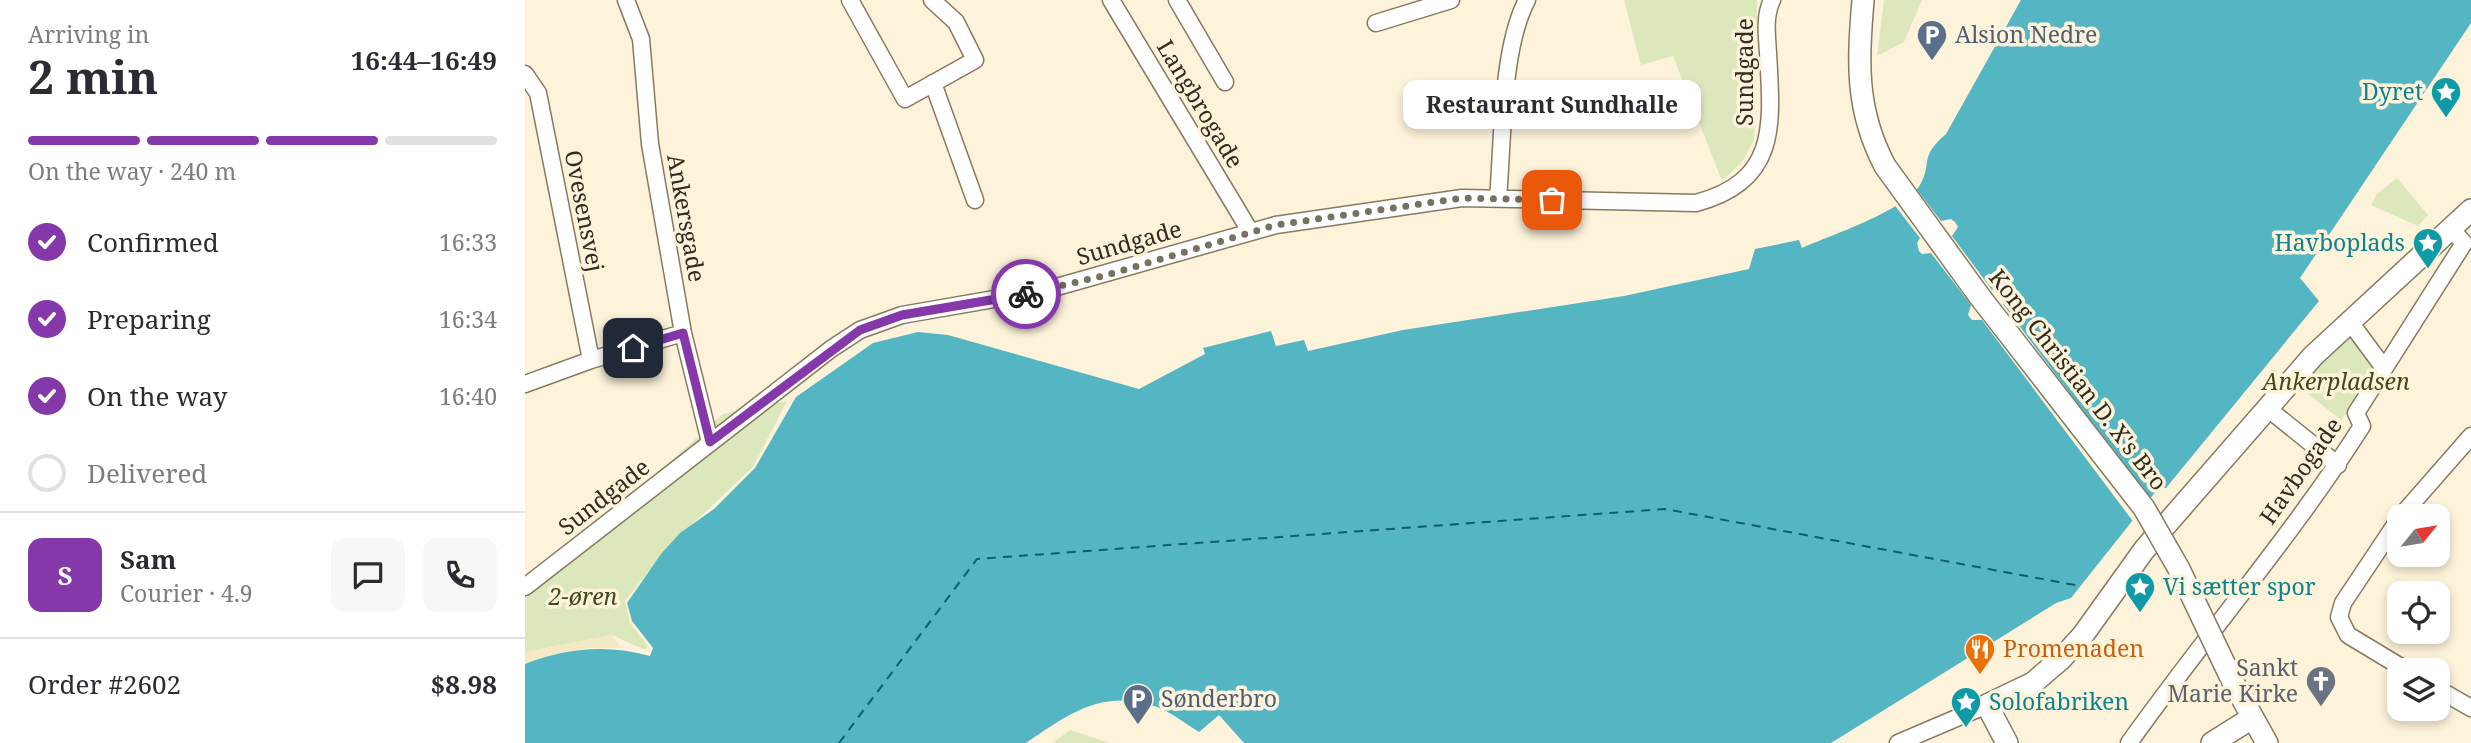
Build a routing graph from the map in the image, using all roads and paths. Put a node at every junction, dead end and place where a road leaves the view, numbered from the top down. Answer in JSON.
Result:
{"nodes":[{"id":1,"x":626,"y":0,"type":"edge"},
{"id":2,"x":850,"y":0,"type":"edge"},
{"id":3,"x":932,"y":0,"type":"edge"},
{"id":4,"x":1111,"y":0,"type":"edge"},
{"id":5,"x":1177,"y":0,"type":"edge"},
{"id":6,"x":1451,"y":0,"type":"edge"},
{"id":7,"x":1527,"y":0,"type":"edge"},
{"id":8,"x":1772,"y":0,"type":"edge"},
{"id":9,"x":1863,"y":0,"type":"edge"},
{"id":10,"x":1376,"y":23,"type":"dead end"},
{"id":11,"x":525,"y":74,"type":"edge"},
{"id":12,"x":1225,"y":82,"type":"dead end"},
{"id":13,"x":933,"y":83,"type":"junction"},
{"id":14,"x":1498,"y":198,"type":"junction"},
{"id":15,"x":975,"y":200,"type":"dead end"},
{"id":16,"x":2471,"y":210,"type":"edge"},
{"id":17,"x":2452,"y":230,"type":"junction"},
{"id":18,"x":1250,"y":232,"type":"junction"},
{"id":19,"x":2350,"y":322,"type":"junction"},
{"id":20,"x":683,"y":333,"type":"junction"},
{"id":21,"x":591,"y":360,"type":"junction"},
{"id":22,"x":2384,"y":368,"type":"junction"},
{"id":23,"x":526,"y":381,"type":"edge"},
{"id":24,"x":2266,"y":407,"type":"junction"},
{"id":25,"x":2471,"y":436,"type":"edge"},
{"id":26,"x":710,"y":442,"type":"junction"},
{"id":27,"x":2338,"y":464,"type":"junction"},
{"id":28,"x":2411,"y":504,"type":"edge"},
{"id":29,"x":2387,"y":537,"type":"edge"},
{"id":30,"x":525,"y":587,"type":"edge"},
{"id":31,"x":2387,"y":659,"type":"edge"},
{"id":32,"x":2450,"y":697,"type":"edge"},
{"id":33,"x":1987,"y":705,"type":"junction"},
{"id":34,"x":2471,"y":708,"type":"edge"},
{"id":35,"x":2252,"y":718,"type":"junction"},
{"id":36,"x":1898,"y":743,"type":"edge"},
{"id":37,"x":2007,"y":743,"type":"edge"},
{"id":38,"x":2129,"y":743,"type":"edge"},
{"id":39,"x":2213,"y":743,"type":"edge"},
{"id":40,"x":2267,"y":743,"type":"edge"}],
"edges":[{"from":1,"to":20,"type":"street","name":"Ankersgade"},
{"from":2,"to":13,"type":"street"},
{"from":3,"to":13,"type":"street"},
{"from":4,"to":18,"type":"street","name":"Langbrogade"},
{"from":5,"to":12,"type":"street"},
{"from":6,"to":10,"type":"street"},
{"from":7,"to":14,"type":"street"},
{"from":8,"to":14,"type":"street","name":"Sundgade"},
{"from":9,"to":35,"type":"street","name":"Kong Christian D. X's Bro","bridge":true},
{"from":11,"to":21,"type":"street","name":"Ovesensvej"},
{"from":13,"to":15,"type":"street"},
{"from":14,"to":18,"type":"street","name":"Sundgade"},
{"from":16,"to":17,"type":"street"},
{"from":17,"to":19,"type":"street"},
{"from":17,"to":22,"type":"street","name":"Havbogade"},
{"from":18,"to":26,"type":"street","name":"Sundgade"},
{"from":19,"to":22,"type":"street"},
{"from":19,"to":24,"type":"street"},
{"from":20,"to":21,"type":"street"},
{"from":20,"to":26,"type":"street","name":"Ankersgade"},
{"from":21,"to":23,"type":"street"},
{"from":22,"to":27,"type":"street","name":"Havbogade"},
{"from":24,"to":27,"type":"street"},
{"from":24,"to":33,"type":"street"},
{"from":25,"to":28,"type":"street"},
{"from":26,"to":30,"type":"street","name":"Sundgade"},
{"from":27,"to":38,"type":"street","name":"Havbogade"},
{"from":29,"to":31,"type":"street"},
{"from":32,"to":34,"type":"street"},
{"from":33,"to":36,"type":"street"},
{"from":33,"to":37,"type":"street"},
{"from":35,"to":39,"type":"street"},
{"from":35,"to":40,"type":"street","name":"Kong Christian D. X's Bro"}]}
